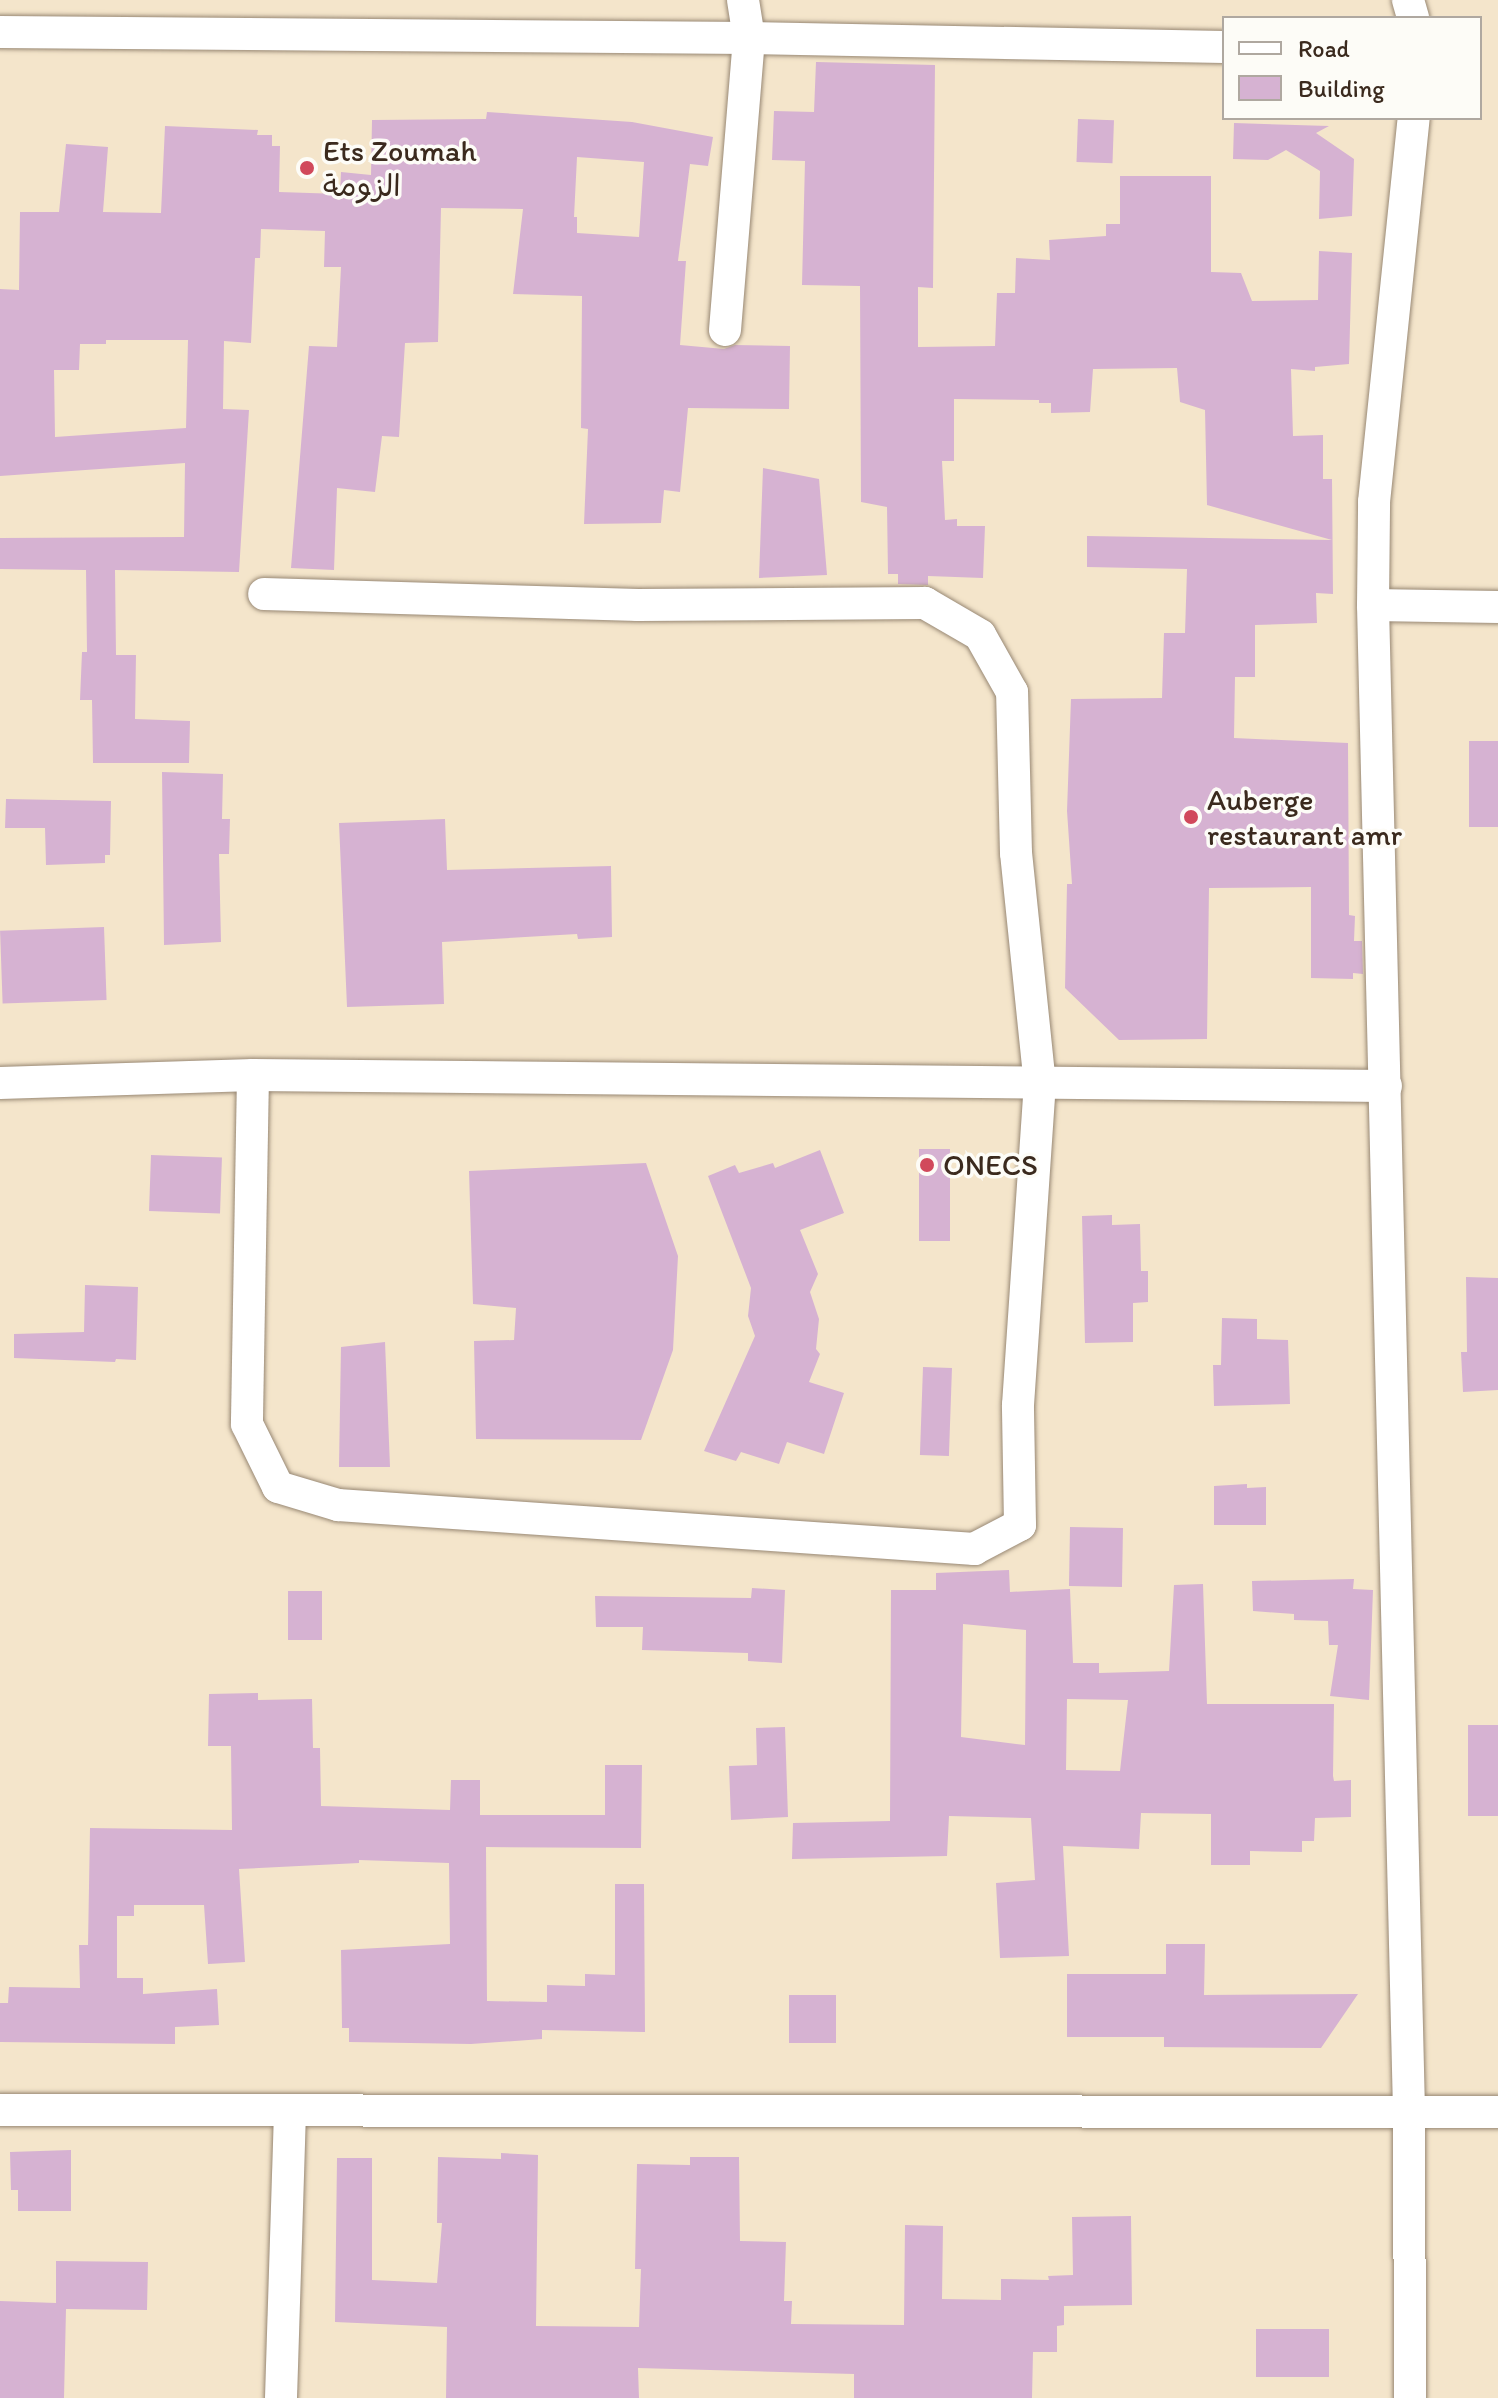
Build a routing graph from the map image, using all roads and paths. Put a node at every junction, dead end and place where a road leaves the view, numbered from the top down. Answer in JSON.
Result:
{"nodes":[{"id":1,"x":743,"y":0,"type":"edge"},
{"id":2,"x":0,"y":32,"type":"edge"},
{"id":3,"x":749,"y":38,"type":"junction"},
{"id":4,"x":1222,"y":47,"type":"edge"},
{"id":5,"x":1414,"y":120,"type":"edge"},
{"id":6,"x":725,"y":330,"type":"dead end"},
{"id":7,"x":264,"y":594,"type":"dead end"},
{"id":8,"x":1373,"y":605,"type":"junction"},
{"id":9,"x":1498,"y":607,"type":"edge"},
{"id":10,"x":253,"y":1075,"type":"junction"},
{"id":11,"x":0,"y":1083,"type":"edge"},
{"id":12,"x":1040,"y":1085,"type":"junction"},
{"id":13,"x":1386,"y":1086,"type":"junction"},
{"id":14,"x":0,"y":2110,"type":"edge"},
{"id":15,"x":1409,"y":2111,"type":"junction"},
{"id":16,"x":1498,"y":2112,"type":"edge"},
{"id":17,"x":290,"y":2113,"type":"junction"},
{"id":18,"x":281,"y":2398,"type":"edge"},
{"id":19,"x":1410,"y":2398,"type":"edge"}],
"edges":[{"from":1,"to":3,"type":"street"},
{"from":2,"to":3,"type":"street"},
{"from":3,"to":4,"type":"street"},
{"from":3,"to":6,"type":"street"},
{"from":5,"to":8,"type":"street"},
{"from":7,"to":12,"type":"street"},
{"from":8,"to":9,"type":"street"},
{"from":8,"to":13,"type":"street"},
{"from":10,"to":11,"type":"street"},
{"from":10,"to":12,"type":"street"},
{"from":10,"to":12,"type":"street"},
{"from":12,"to":13,"type":"street"},
{"from":13,"to":15,"type":"street"},
{"from":14,"to":17,"type":"street"},
{"from":15,"to":16,"type":"street"},
{"from":15,"to":17,"type":"street"},
{"from":15,"to":19,"type":"street"},
{"from":17,"to":18,"type":"street"}]}
